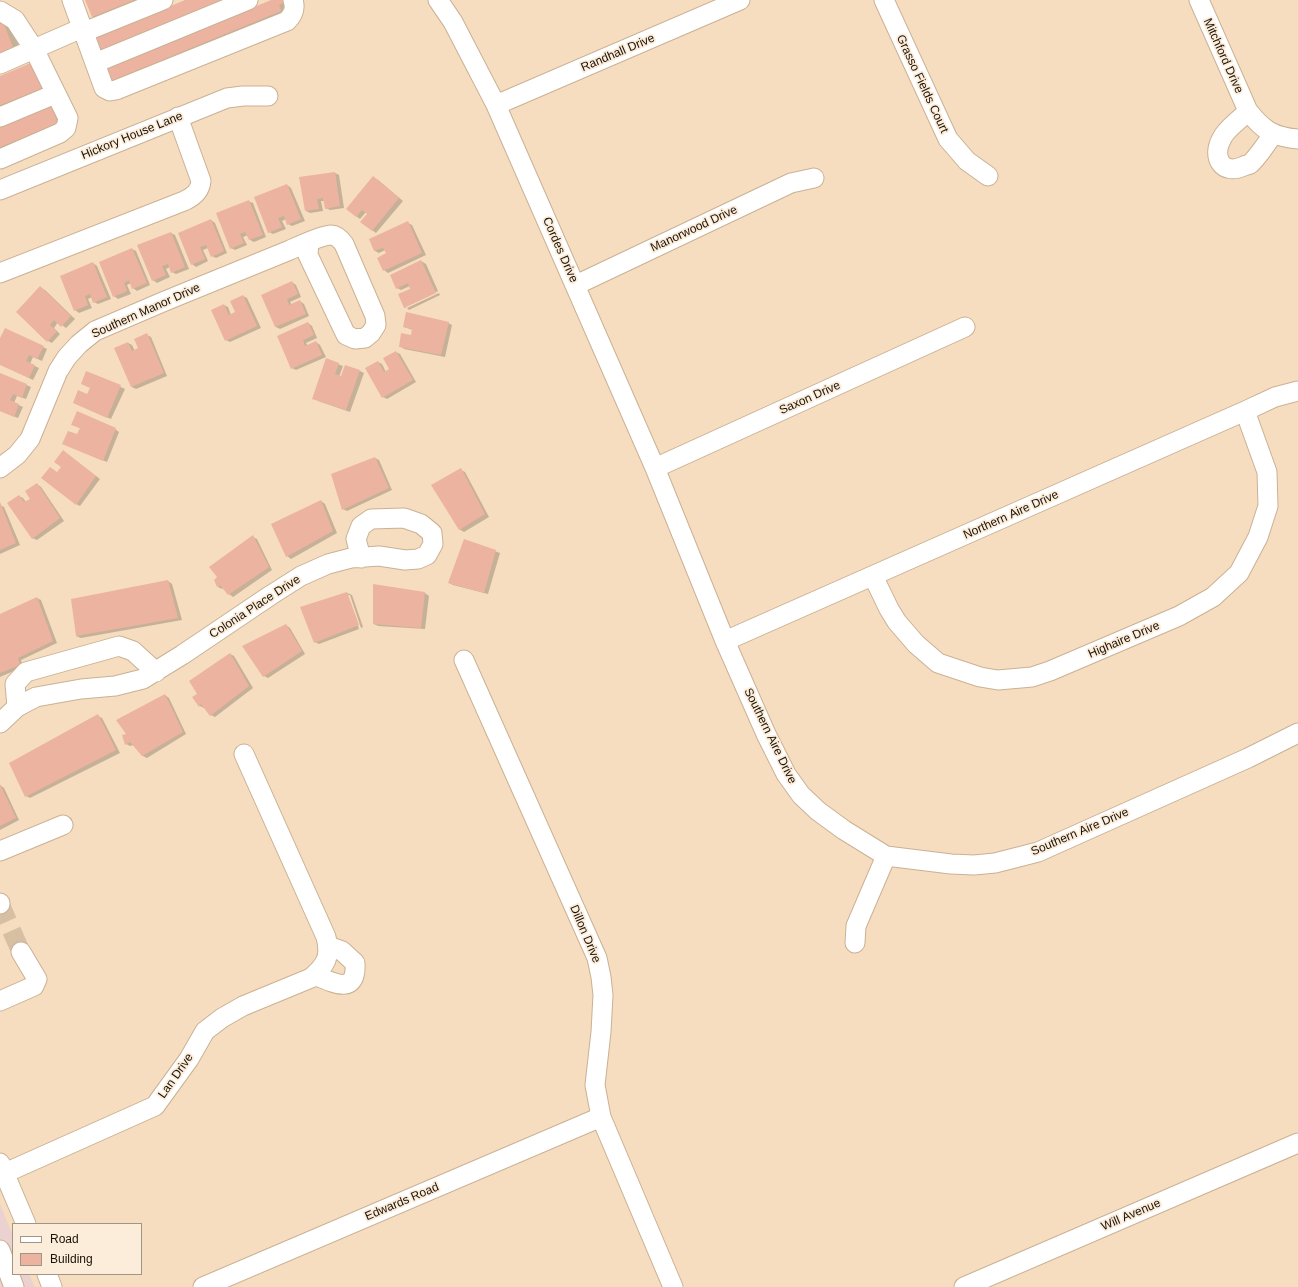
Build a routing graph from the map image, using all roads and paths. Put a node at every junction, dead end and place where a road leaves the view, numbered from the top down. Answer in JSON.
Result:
{"nodes":[{"id":1,"x":72,"y":0,"type":"edge"},
{"id":2,"x":163,"y":0,"type":"edge"},
{"id":3,"x":248,"y":0,"type":"edge"},
{"id":4,"x":293,"y":0,"type":"edge"},
{"id":5,"x":438,"y":0,"type":"edge"},
{"id":6,"x":740,"y":0,"type":"edge"},
{"id":7,"x":884,"y":0,"type":"edge"},
{"id":8,"x":1199,"y":0,"type":"edge"},
{"id":9,"x":0,"y":11,"type":"edge"},
{"id":10,"x":83,"y":30,"type":"junction"},
{"id":11,"x":34,"y":49,"type":"junction"},
{"id":12,"x":95,"y":63,"type":"junction"},
{"id":13,"x":0,"y":64,"type":"edge"},
{"id":14,"x":55,"y":94,"type":"junction"},
{"id":15,"x":268,"y":96,"type":"dead end"},
{"id":16,"x":496,"y":105,"type":"junction"},
{"id":17,"x":1248,"y":111,"type":"junction"},
{"id":18,"x":0,"y":117,"type":"edge"},
{"id":19,"x":178,"y":118,"type":"junction"},
{"id":20,"x":1273,"y":134,"type":"junction"},
{"id":21,"x":1298,"y":140,"type":"edge"},
{"id":22,"x":0,"y":159,"type":"edge"},
{"id":23,"x":988,"y":176,"type":"dead end"},
{"id":24,"x":814,"y":178,"type":"dead end"},
{"id":25,"x":0,"y":190,"type":"edge"},
{"id":26,"x":308,"y":242,"type":"junction"},
{"id":27,"x":0,"y":274,"type":"edge"},
{"id":28,"x":576,"y":285,"type":"junction"},
{"id":29,"x":965,"y":327,"type":"dead end"},
{"id":30,"x":1298,"y":391,"type":"edge"},
{"id":31,"x":1245,"y":411,"type":"junction"},
{"id":32,"x":0,"y":468,"type":"edge"},
{"id":33,"x":655,"y":468,"type":"junction"},
{"id":34,"x":670,"y":506,"type":"joint"},
{"id":35,"x":361,"y":558,"type":"dead end"},
{"id":36,"x":874,"y":576,"type":"junction"},
{"id":37,"x":725,"y":641,"type":"junction"},
{"id":38,"x":464,"y":660,"type":"dead end"},
{"id":39,"x":156,"y":672,"type":"junction"},
{"id":40,"x":17,"y":707,"type":"junction"},
{"id":41,"x":0,"y":723,"type":"edge"},
{"id":42,"x":1298,"y":733,"type":"edge"},
{"id":43,"x":244,"y":754,"type":"dead end"},
{"id":44,"x":63,"y":825,"type":"dead end"},
{"id":45,"x":0,"y":851,"type":"edge"},
{"id":46,"x":886,"y":856,"type":"junction"},
{"id":47,"x":856,"y":943,"type":"dead end"},
{"id":48,"x":328,"y":946,"type":"junction"},
{"id":49,"x":21,"y":952,"type":"tunnel mouth"},
{"id":50,"x":315,"y":975,"type":"junction"},
{"id":51,"x":0,"y":1001,"type":"edge"},
{"id":52,"x":601,"y":1117,"type":"junction"},
{"id":53,"x":1298,"y":1143,"type":"edge"},
{"id":54,"x":3,"y":1167,"type":"edge"},
{"id":55,"x":26,"y":1223,"type":"edge"},
{"id":56,"x":0,"y":1250,"type":"edge"},
{"id":57,"x":47,"y":1275,"type":"edge"},
{"id":58,"x":994,"y":1281,"type":"edge"},
{"id":59,"x":14,"y":1287,"type":"edge"},
{"id":60,"x":52,"y":1287,"type":"edge"},
{"id":61,"x":203,"y":1287,"type":"edge"},
{"id":62,"x":673,"y":1287,"type":"edge"},
{"id":63,"x":964,"y":1287,"type":"edge"}],
"edges":[{"from":1,"to":10,"type":"street"},
{"from":2,"to":10,"type":"street"},
{"from":3,"to":12,"type":"street"},
{"from":4,"to":12,"type":"street"},
{"from":5,"to":16,"type":"street","name":"Cordes Drive"},
{"from":6,"to":16,"type":"street","name":"Randhall Drive"},
{"from":7,"to":23,"type":"street","name":"Grasso Fields Court"},
{"from":8,"to":17,"type":"street","name":"Mitchford Drive"},
{"from":9,"to":11,"type":"street"},
{"from":10,"to":11,"type":"street"},
{"from":10,"to":12,"type":"street"},
{"from":11,"to":13,"type":"street"},
{"from":11,"to":14,"type":"street"},
{"from":14,"to":18,"type":"street"},
{"from":14,"to":22,"type":"street"},
{"from":15,"to":19,"type":"street","name":"Hickory House Lane"},
{"from":16,"to":28,"type":"street","name":"Cordes Drive"},
{"from":17,"to":20,"type":"street","name":"Mitchford Drive"},
{"from":17,"to":20,"type":"street"},
{"from":19,"to":25,"type":"street","name":"Hickory House Lane"},
{"from":19,"to":27,"type":"street"},
{"from":20,"to":21,"type":"street","name":"Mitchford Drive"},
{"from":24,"to":28,"type":"street","name":"Manorwood Drive"},
{"from":26,"to":26,"type":"street","name":"Southern Manor Drive"},
{"from":26,"to":32,"type":"street","name":"Southern Manor Drive"},
{"from":28,"to":33,"type":"street","name":"Cordes Drive"},
{"from":29,"to":33,"type":"street","name":"Saxon Drive"},
{"from":30,"to":31,"type":"street","name":"Northern Aire Drive"},
{"from":31,"to":36,"type":"street","name":"Northern Aire Drive"},
{"from":31,"to":36,"type":"street","name":"Highaire Drive"},
{"from":33,"to":34,"type":"street","name":"Cordes Drive"},
{"from":34,"to":37,"type":"street","name":"Southern Aire Drive"},
{"from":35,"to":39,"type":"street","name":"Colonia Place Drive"},
{"from":36,"to":37,"type":"street","name":"Northern Aire Drive"},
{"from":37,"to":46,"type":"street","name":"Southern Aire Drive"},
{"from":38,"to":52,"type":"street","name":"Dillon Drive"},
{"from":39,"to":40,"type":"street","name":"Colonia Place Drive"},
{"from":39,"to":40,"type":"street"},
{"from":40,"to":41,"type":"street","name":"Colonia Place Drive"},
{"from":42,"to":46,"type":"street","name":"Southern Aire Drive"},
{"from":43,"to":48,"type":"street"},
{"from":44,"to":45,"type":"street"},
{"from":46,"to":47,"type":"street"},
{"from":48,"to":50,"type":"street","name":"Lan Drive"},
{"from":48,"to":50,"type":"street"},
{"from":49,"to":51,"type":"street"},
{"from":50,"to":54,"type":"street","name":"Lan Drive"},
{"from":52,"to":61,"type":"street","name":"Edwards Road"},
{"from":52,"to":62,"type":"street","name":"Dillon Drive"},
{"from":53,"to":58,"type":"street","name":"Will Avenue"},
{"from":54,"to":55,"type":"street"},
{"from":56,"to":59,"type":"street"},
{"from":57,"to":60,"type":"street"},
{"from":58,"to":63,"type":"street","name":"Will Avenue"}]}
